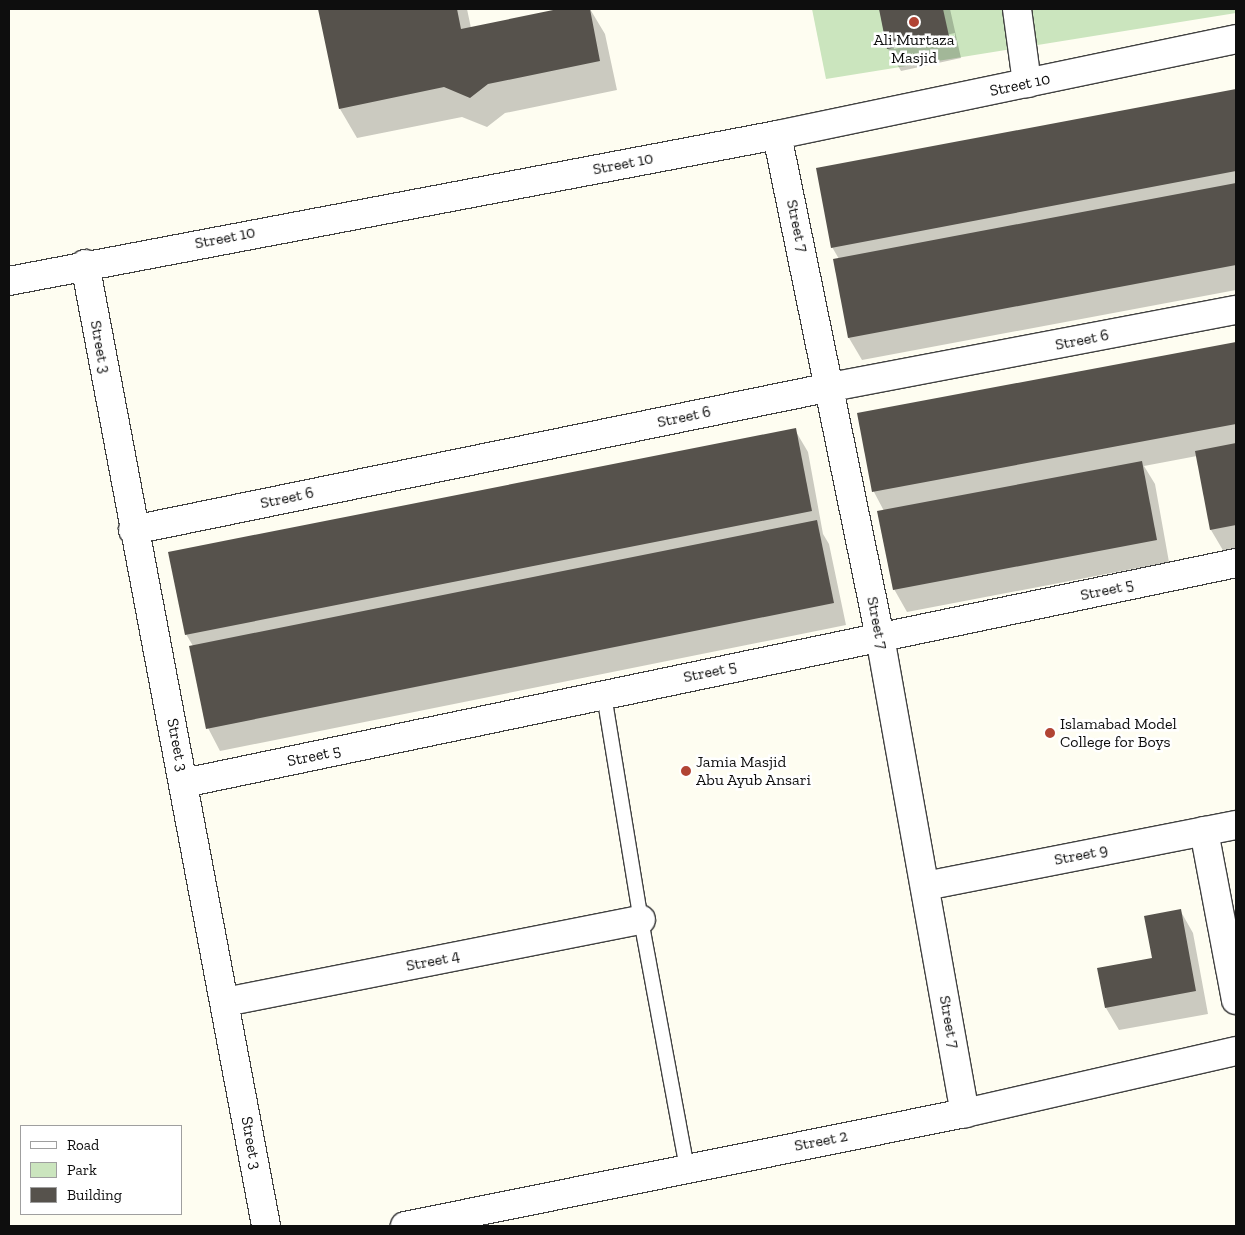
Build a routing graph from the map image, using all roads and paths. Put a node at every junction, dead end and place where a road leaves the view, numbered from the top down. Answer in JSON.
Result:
{"nodes":[{"id":1,"x":1017,"y":9,"type":"edge"},
{"id":2,"x":1236,"y":39,"type":"edge"},
{"id":3,"x":1027,"y":83,"type":"junction"},
{"id":4,"x":777,"y":136,"type":"junction"},
{"id":5,"x":85,"y":264,"type":"junction"},
{"id":6,"x":9,"y":281,"type":"edge"},
{"id":7,"x":1236,"y":310,"type":"edge"},
{"id":8,"x":831,"y":387,"type":"junction"},
{"id":9,"x":133,"y":530,"type":"junction"},
{"id":10,"x":1236,"y":563,"type":"edge"},
{"id":11,"x":880,"y":637,"type":"junction"},
{"id":12,"x":604,"y":695,"type":"junction"},
{"id":13,"x":184,"y":783,"type":"junction"},
{"id":14,"x":1236,"y":825,"type":"edge"},
{"id":15,"x":1204,"y":831,"type":"junction"},
{"id":16,"x":925,"y":886,"type":"junction"},
{"id":17,"x":640,"y":920,"type":"junction"},
{"id":18,"x":1236,"y":1000,"type":"edge"},
{"id":19,"x":225,"y":1002,"type":"junction"},
{"id":20,"x":1236,"y":1051,"type":"edge"},
{"id":21,"x":965,"y":1113,"type":"junction"},
{"id":22,"x":687,"y":1168,"type":"junction"},
{"id":23,"x":266,"y":1226,"type":"edge"},
{"id":24,"x":405,"y":1226,"type":"edge"}],
"edges":[{"from":1,"to":3,"type":"street"},
{"from":2,"to":3,"type":"street","name":"Street 10"},
{"from":3,"to":4,"type":"street","name":"Street 10"},
{"from":4,"to":5,"type":"street","name":"Street 10"},
{"from":4,"to":8,"type":"street","name":"Street 7"},
{"from":5,"to":6,"type":"street","name":"Street 10"},
{"from":5,"to":9,"type":"street","name":"Street 3"},
{"from":7,"to":8,"type":"street","name":"Street 6"},
{"from":8,"to":9,"type":"street","name":"Street 6"},
{"from":8,"to":11,"type":"street","name":"Street 7"},
{"from":9,"to":13,"type":"street","name":"Street 3"},
{"from":10,"to":11,"type":"street","name":"Street 5"},
{"from":11,"to":12,"type":"street","name":"Street 5"},
{"from":11,"to":16,"type":"street","name":"Street 7"},
{"from":12,"to":13,"type":"street","name":"Street 5"},
{"from":12,"to":17,"type":"lane"},
{"from":13,"to":19,"type":"street","name":"Street 3"},
{"from":14,"to":15,"type":"street","name":"Street 9"},
{"from":15,"to":16,"type":"street","name":"Street 9"},
{"from":15,"to":18,"type":"street"},
{"from":16,"to":21,"type":"street","name":"Street 7"},
{"from":17,"to":19,"type":"street","name":"Street 4"},
{"from":17,"to":22,"type":"lane"},
{"from":19,"to":23,"type":"street","name":"Street 3"},
{"from":20,"to":21,"type":"street","name":"Street 2"},
{"from":21,"to":22,"type":"street","name":"Street 2"},
{"from":22,"to":24,"type":"street","name":"Street 2"}]}
